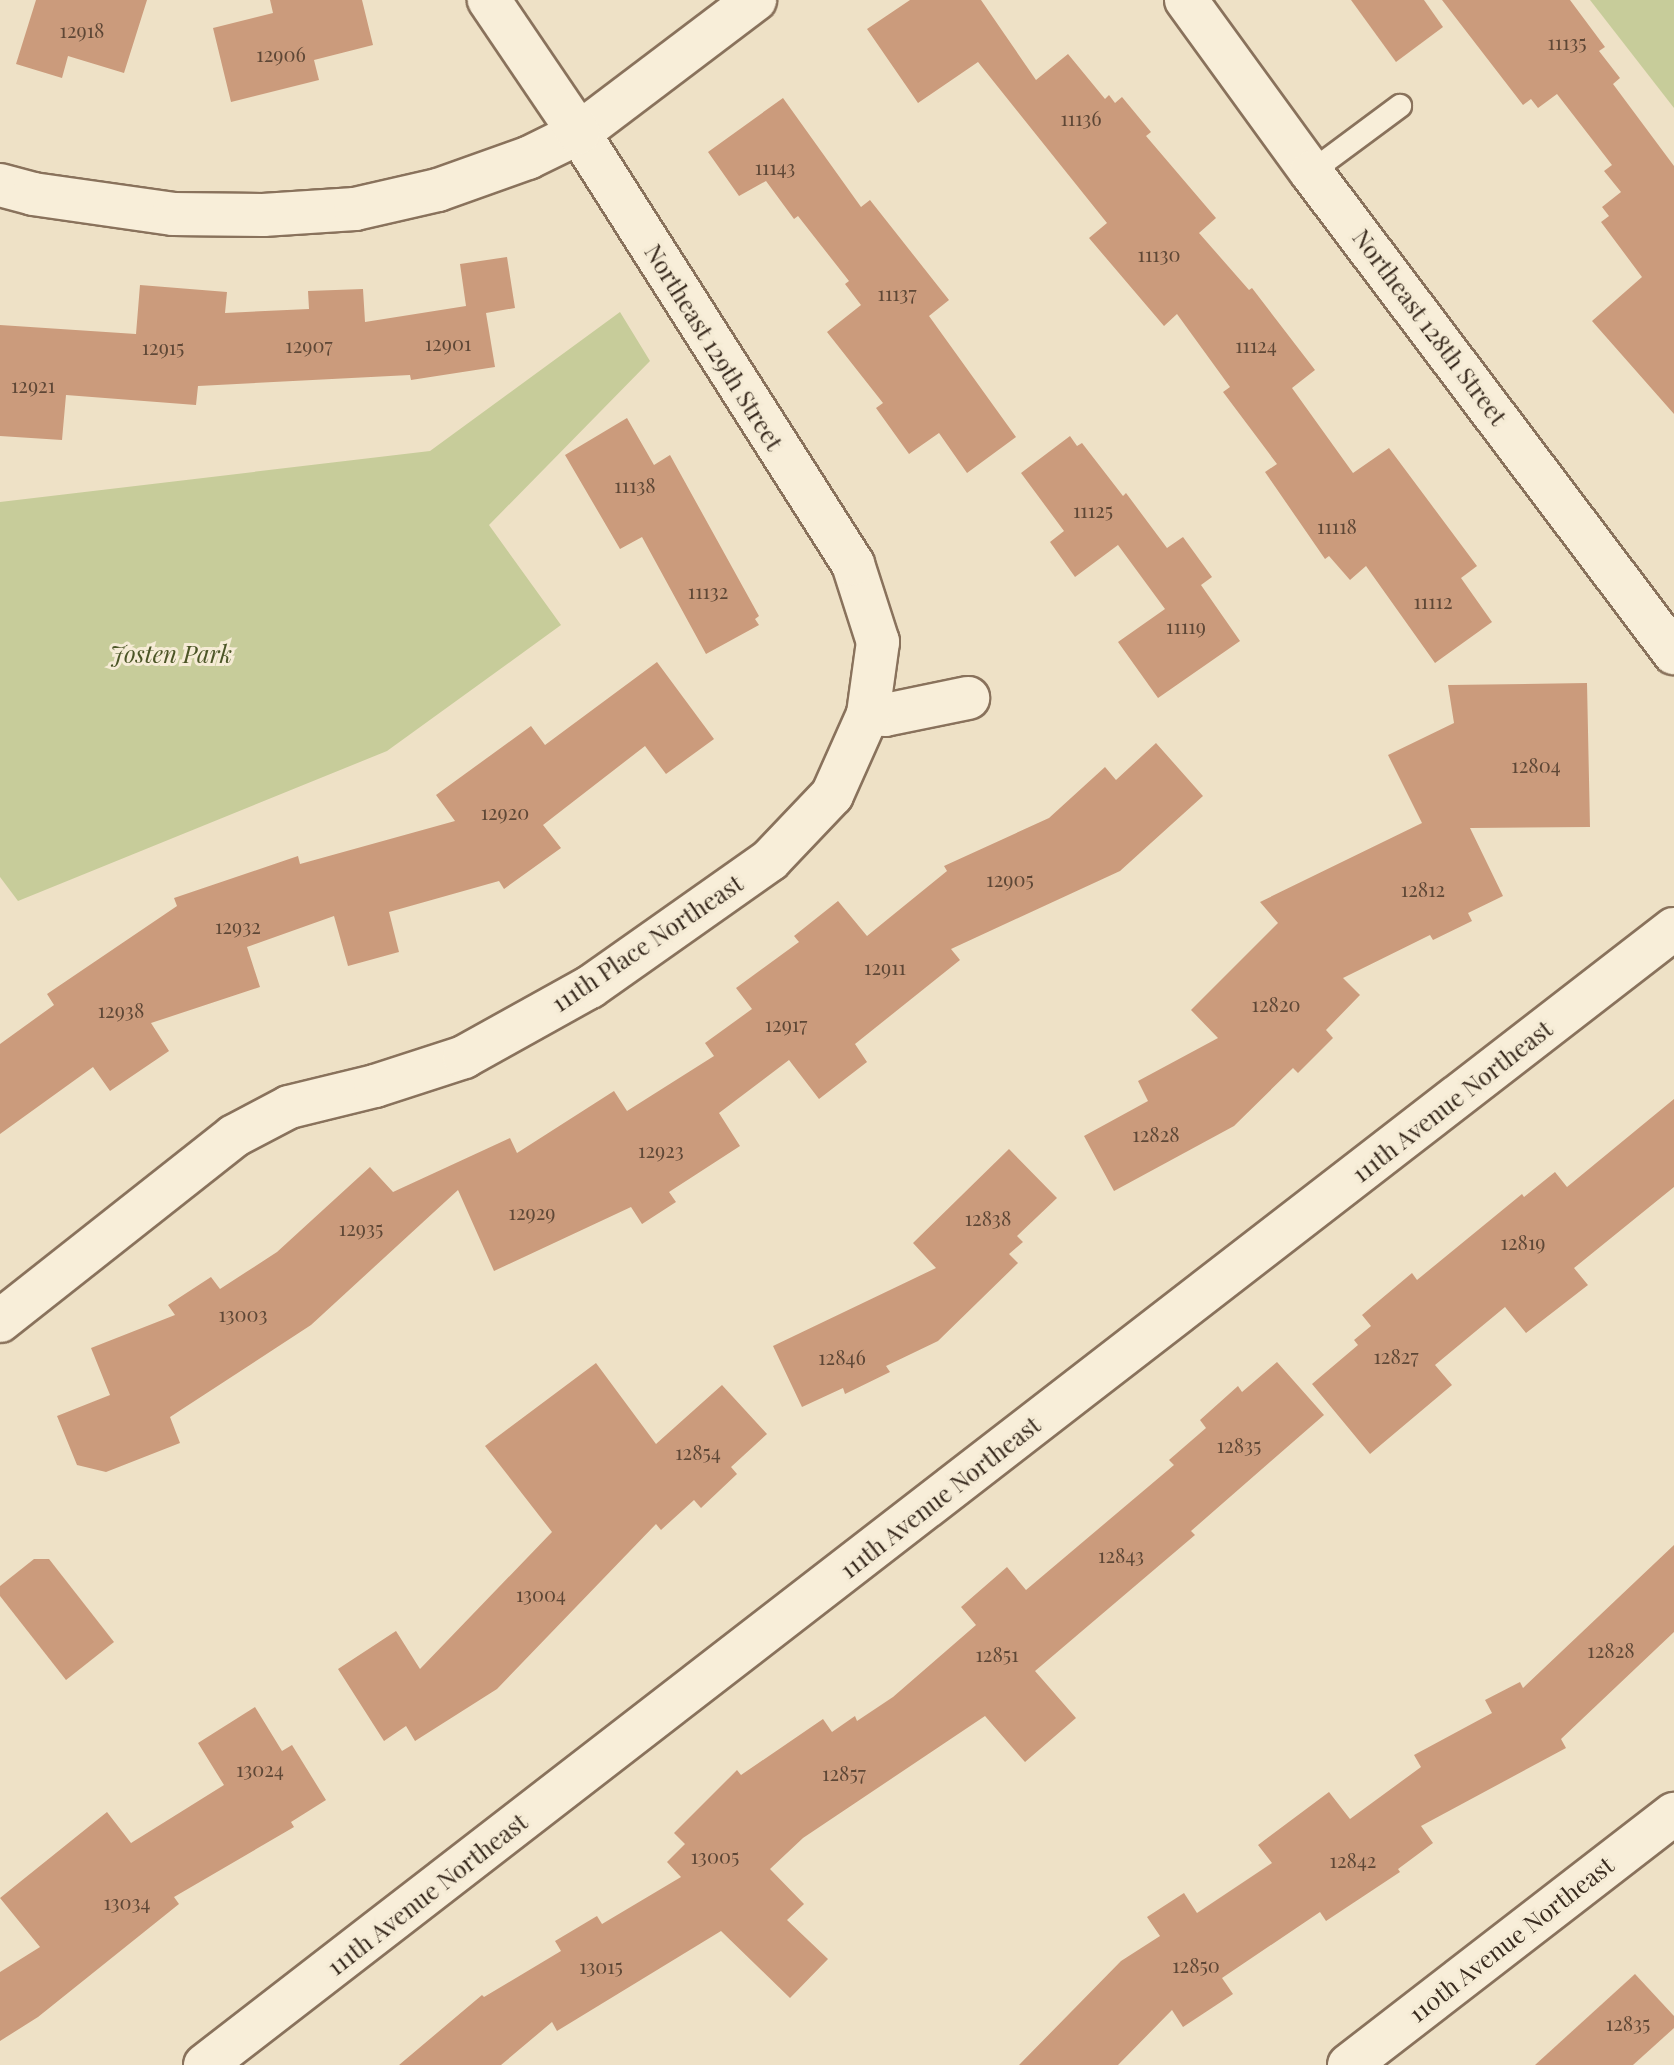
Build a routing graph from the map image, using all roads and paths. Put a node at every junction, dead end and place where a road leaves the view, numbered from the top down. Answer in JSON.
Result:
{"nodes":[{"id":1,"x":489,"y":0,"type":"edge"},
{"id":2,"x":755,"y":0,"type":"edge"},
{"id":3,"x":1186,"y":0,"type":"edge"},
{"id":4,"x":1400,"y":106,"type":"dead end"},
{"id":5,"x":579,"y":133,"type":"junction"},
{"id":6,"x":1311,"y":172,"type":"junction"},
{"id":7,"x":0,"y":185,"type":"edge"},
{"id":8,"x":1674,"y":653,"type":"edge"},
{"id":9,"x":968,"y":698,"type":"dead end"},
{"id":10,"x":868,"y":714,"type":"junction"},
{"id":11,"x":1674,"y":929,"type":"edge"},
{"id":12,"x":0,"y":1321,"type":"edge"},
{"id":13,"x":1674,"y":1814,"type":"edge"},
{"id":14,"x":205,"y":2065,"type":"edge"},
{"id":15,"x":1349,"y":2065,"type":"edge"}],
"edges":[{"from":1,"to":5,"type":"street","name":"Northeast 129th Street"},
{"from":2,"to":5,"type":"street"},
{"from":3,"to":6,"type":"street","name":"Northeast 128th Street"},
{"from":4,"to":6,"type":"lane"},
{"from":5,"to":7,"type":"street"},
{"from":5,"to":10,"type":"street","name":"Northeast 129th Street"},
{"from":6,"to":8,"type":"street","name":"Northeast 128th Street"},
{"from":9,"to":10,"type":"street"},
{"from":10,"to":12,"type":"street","name":"111th Place Northeast"},
{"from":11,"to":14,"type":"street","name":"111th Avenue Northeast"},
{"from":13,"to":15,"type":"street","name":"110th Avenue Northeast"}]}
